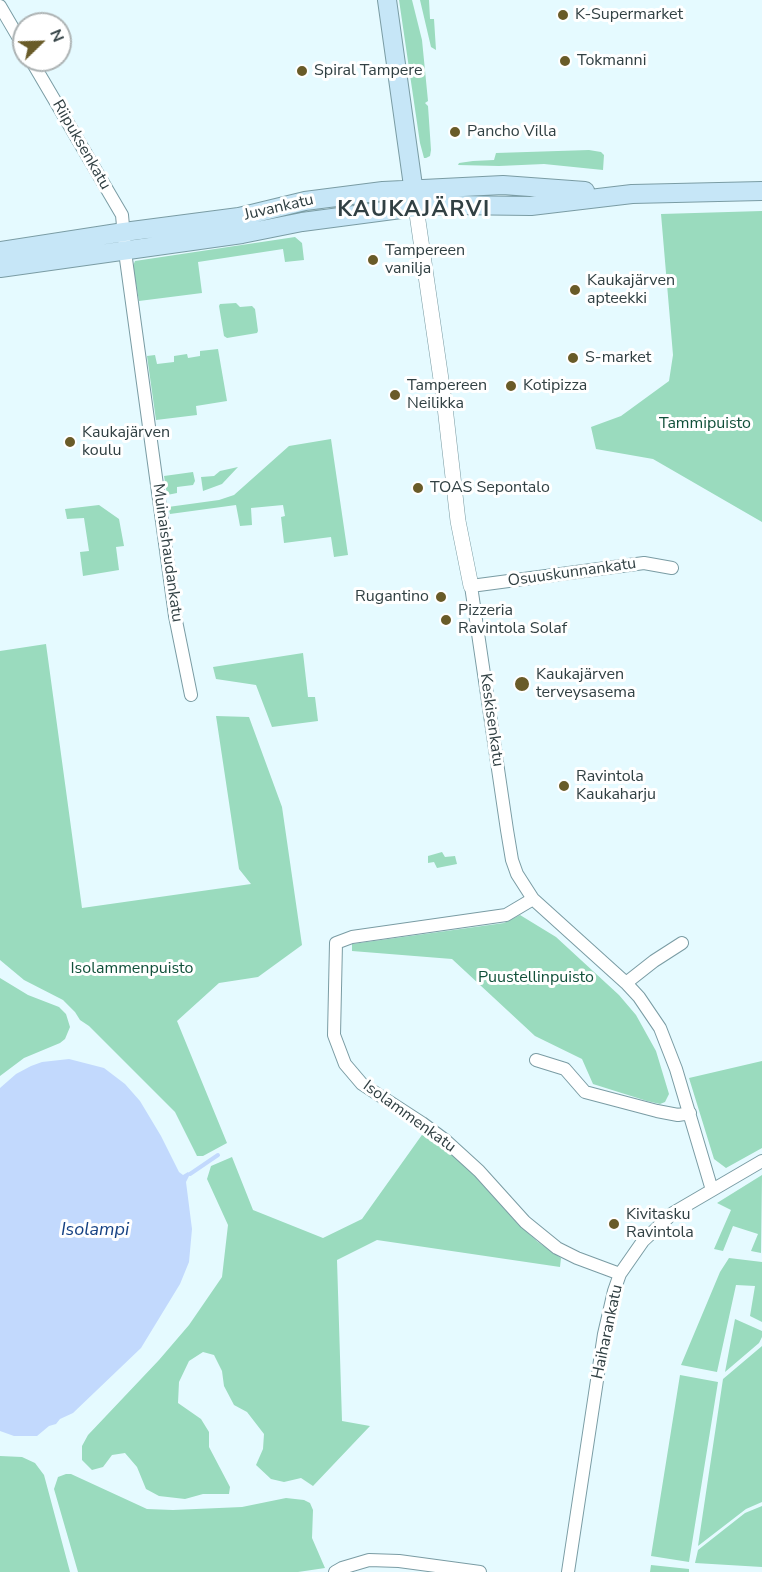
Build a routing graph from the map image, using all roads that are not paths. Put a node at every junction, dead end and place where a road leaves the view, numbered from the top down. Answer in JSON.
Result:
{"nodes":[{"id":1,"x":387,"y":0,"type":"edge"},
{"id":2,"x":0,"y":6,"type":"edge"},
{"id":3,"x":12,"y":26,"type":"edge"},
{"id":4,"x":38,"y":72,"type":"edge"},
{"id":5,"x":762,"y":191,"type":"edge"},
{"id":6,"x":415,"y":198,"type":"junction"},
{"id":7,"x":124,"y":232,"type":"junction"},
{"id":8,"x":126,"y":250,"type":"junction"},
{"id":9,"x":0,"y":251,"type":"edge"},
{"id":10,"x":0,"y":268,"type":"edge"},
{"id":11,"x":672,"y":568,"type":"dead end"},
{"id":12,"x":471,"y":586,"type":"junction"},
{"id":13,"x":191,"y":695,"type":"dead end"},
{"id":14,"x":533,"y":899,"type":"junction"},
{"id":15,"x":682,"y":944,"type":"dead end"},
{"id":16,"x":626,"y":983,"type":"junction"},
{"id":17,"x":536,"y":1060,"type":"dead end"},
{"id":18,"x":690,"y":1113,"type":"junction"},
{"id":19,"x":762,"y":1161,"type":"edge"},
{"id":20,"x":712,"y":1190,"type":"junction"},
{"id":21,"x":620,"y":1274,"type":"junction"},
{"id":22,"x":335,"y":1572,"type":"edge"},
{"id":23,"x":480,"y":1572,"type":"edge"},
{"id":24,"x":568,"y":1572,"type":"edge"}],
"edges":[{"from":1,"to":6,"type":"main road"},
{"from":2,"to":3,"type":"street"},
{"from":4,"to":7,"type":"street","name":"Riipuksenkatu"},
{"from":5,"to":6,"type":"main road","name":"Juvankatu"},
{"from":6,"to":7,"type":"main road","name":"Juvankatu"},
{"from":6,"to":8,"type":"main road","name":"Juvankatu"},
{"from":6,"to":12,"type":"street","name":"Keskisenkatu"},
{"from":7,"to":8,"type":"street","name":"Muinaishaudankatu"},
{"from":7,"to":9,"type":"main road","name":"Juvankatu"},
{"from":8,"to":10,"type":"main road","name":"Juvankatu"},
{"from":8,"to":13,"type":"street","name":"Muinaishaudankatu"},
{"from":11,"to":12,"type":"street","name":"Osuuskunnankatu"},
{"from":12,"to":14,"type":"street","name":"Keskisenkatu"},
{"from":14,"to":16,"type":"street","name":"Keskisenkatu"},
{"from":14,"to":21,"type":"street","name":"Isolammenkatu"},
{"from":15,"to":16,"type":"street"},
{"from":16,"to":18,"type":"street","name":"Keskisenkatu"},
{"from":17,"to":18,"type":"street"},
{"from":18,"to":20,"type":"street","name":"Keskisenkatu"},
{"from":19,"to":20,"type":"street","name":"Haiharankatu"},
{"from":20,"to":21,"type":"street","name":"Haiharankatu"},
{"from":21,"to":24,"type":"street","name":"Haiharankatu"},
{"from":22,"to":23,"type":"street"}]}
